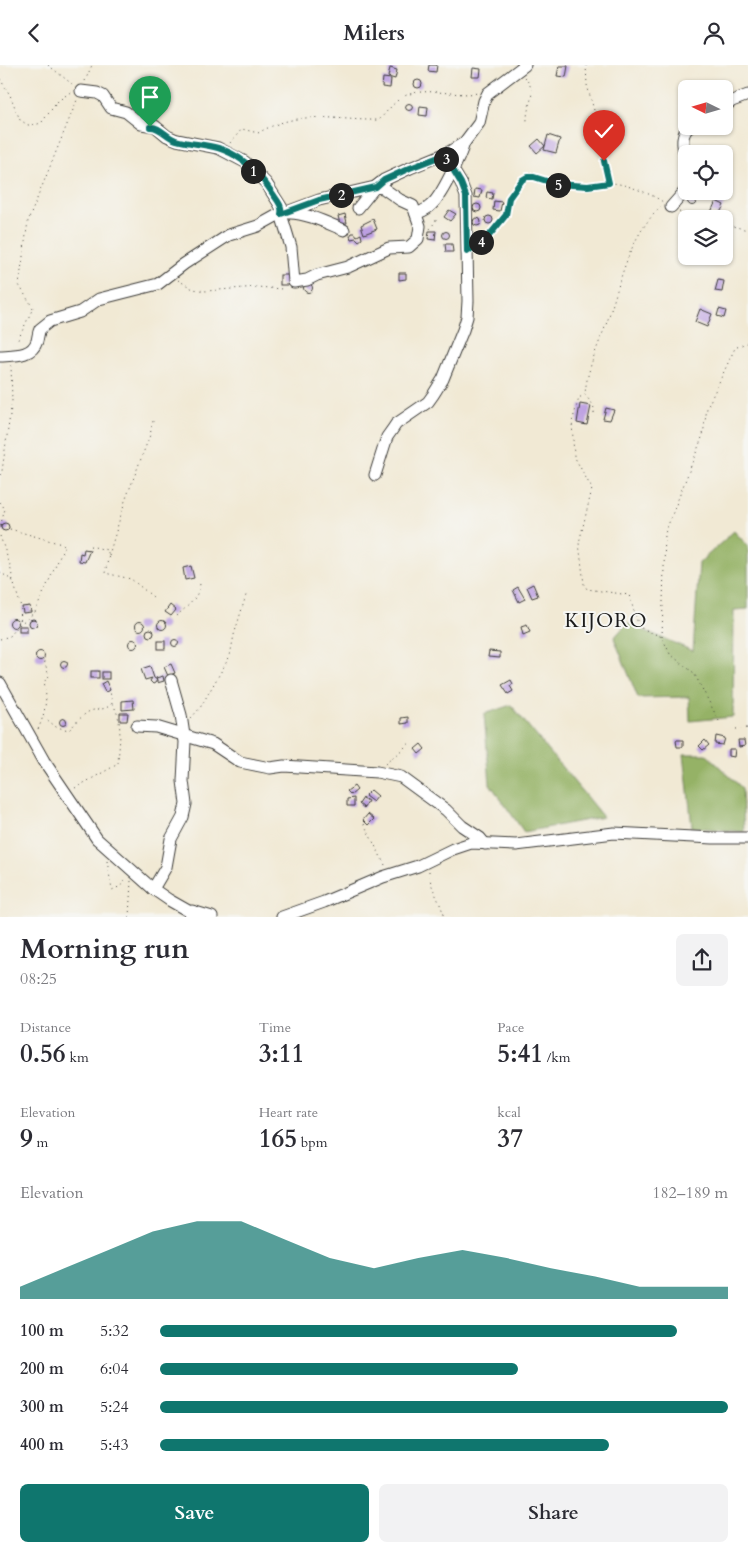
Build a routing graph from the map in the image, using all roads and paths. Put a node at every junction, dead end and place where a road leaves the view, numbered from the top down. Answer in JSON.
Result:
{"nodes":[{"id":1,"x":48,"y":65,"type":"edge"},
{"id":2,"x":92,"y":65,"type":"edge"},
{"id":3,"x":586,"y":65,"type":"edge"},
{"id":4,"x":522,"y":68,"type":"edge"},
{"id":5,"x":0,"y":79,"type":"edge"},
{"id":6,"x":81,"y":91,"type":"junction"},
{"id":7,"x":488,"y":93,"type":"junction"},
{"id":8,"x":748,"y":95,"type":"edge"},
{"id":9,"x":733,"y":101,"type":"edge"},
{"id":10,"x":527,"y":122,"type":"dead end"},
{"id":11,"x":464,"y":143,"type":"junction"},
{"id":12,"x":218,"y":148,"type":"junction"},
{"id":13,"x":444,"y":155,"type":"junction"},
{"id":14,"x":452,"y":170,"type":"junction"},
{"id":15,"x":609,"y":183,"type":"junction"},
{"id":16,"x":376,"y":187,"type":"junction"},
{"id":17,"x":678,"y":199,"type":"edge"},
{"id":18,"x":671,"y":207,"type":"junction"},
{"id":19,"x":358,"y":208,"type":"dead end"},
{"id":20,"x":678,"y":212,"type":"edge"},
{"id":21,"x":281,"y":214,"type":"junction"},
{"id":22,"x":416,"y":214,"type":"junction"},
{"id":23,"x":733,"y":226,"type":"edge"},
{"id":24,"x":344,"y":230,"type":"dead end"},
{"id":25,"x":748,"y":230,"type":"edge"},
{"id":26,"x":467,"y":252,"type":"junction"},
{"id":27,"x":173,"y":280,"type":"dead end"},
{"id":28,"x":294,"y":282,"type":"junction"},
{"id":29,"x":748,"y":342,"type":"edge"},
{"id":30,"x":5,"y":356,"type":"edge"},
{"id":31,"x":584,"y":395,"type":"junction"},
{"id":32,"x":594,"y":413,"type":"dead end"},
{"id":33,"x":153,"y":421,"type":"dead end"},
{"id":34,"x":0,"y":475,"type":"edge"},
{"id":35,"x":375,"y":475,"type":"dead end"},
{"id":36,"x":0,"y":502,"type":"edge"},
{"id":37,"x":0,"y":527,"type":"edge"},
{"id":38,"x":10,"y":529,"type":"dead end"},
{"id":39,"x":0,"y":536,"type":"edge"},
{"id":40,"x":90,"y":546,"type":"dead end"},
{"id":41,"x":109,"y":555,"type":"junction"},
{"id":42,"x":0,"y":572,"type":"edge"},
{"id":43,"x":13,"y":581,"type":"junction"},
{"id":44,"x":202,"y":582,"type":"dead end"},
{"id":45,"x":248,"y":592,"type":"dead end"},
{"id":46,"x":153,"y":597,"type":"dead end"},
{"id":47,"x":176,"y":616,"type":"dead end"},
{"id":48,"x":20,"y":624,"type":"junction"},
{"id":49,"x":662,"y":637,"type":"junction"},
{"id":50,"x":0,"y":639,"type":"edge"},
{"id":51,"x":44,"y":660,"type":"dead end"},
{"id":52,"x":171,"y":680,"type":"dead end"},
{"id":53,"x":0,"y":683,"type":"edge"},
{"id":54,"x":110,"y":691,"type":"dead end"},
{"id":55,"x":112,"y":703,"type":"junction"},
{"id":56,"x":44,"y":717,"type":"junction"},
{"id":57,"x":188,"y":723,"type":"dead end"},
{"id":58,"x":720,"y":723,"type":"dead end"},
{"id":59,"x":137,"y":726,"type":"dead end"},
{"id":60,"x":748,"y":728,"type":"edge"},
{"id":61,"x":736,"y":729,"type":"dead end"},
{"id":62,"x":184,"y":736,"type":"junction"},
{"id":63,"x":30,"y":737,"type":"junction"},
{"id":64,"x":411,"y":741,"type":"dead end"},
{"id":65,"x":377,"y":772,"type":"junction"},
{"id":66,"x":66,"y":793,"type":"junction"},
{"id":67,"x":364,"y":824,"type":"dead end"},
{"id":68,"x":748,"y":838,"type":"edge"},
{"id":69,"x":485,"y":844,"type":"junction"},
{"id":70,"x":106,"y":847,"type":"junction"},
{"id":71,"x":429,"y":861,"type":"junction"},
{"id":72,"x":131,"y":869,"type":"junction"},
{"id":73,"x":389,"y":875,"type":"junction"},
{"id":74,"x":153,"y":889,"type":"junction"},
{"id":75,"x":186,"y":909,"type":"junction"},
{"id":76,"x":129,"y":917,"type":"edge"},
{"id":77,"x":200,"y":917,"type":"edge"},
{"id":78,"x":212,"y":917,"type":"edge"},
{"id":79,"x":282,"y":917,"type":"edge"},
{"id":80,"x":444,"y":917,"type":"edge"}],
"edges":[{"from":1,"to":6,"type":"path"},
{"from":2,"to":6,"type":"path"},
{"from":3,"to":15,"type":"path"},
{"from":4,"to":7,"type":"street"},
{"from":4,"to":10,"type":"path"},
{"from":5,"to":6,"type":"path"},
{"from":6,"to":12,"type":"street"},
{"from":6,"to":30,"type":"path"},
{"from":7,"to":11,"type":"street"},
{"from":7,"to":12,"type":"path"},
{"from":8,"to":9,"type":"street"},
{"from":11,"to":13,"type":"street"},
{"from":11,"to":14,"type":"street"},
{"from":12,"to":21,"type":"street"},
{"from":13,"to":14,"type":"street"},
{"from":13,"to":16,"type":"street"},
{"from":14,"to":22,"type":"street"},
{"from":14,"to":26,"type":"street"},
{"from":15,"to":18,"type":"path"},
{"from":15,"to":26,"type":"path"},
{"from":16,"to":19,"type":"street"},
{"from":16,"to":21,"type":"street"},
{"from":16,"to":22,"type":"street"},
{"from":17,"to":18,"type":"street"},
{"from":18,"to":20,"type":"path"},
{"from":18,"to":31,"type":"path"},
{"from":21,"to":24,"type":"street"},
{"from":21,"to":28,"type":"street"},
{"from":21,"to":30,"type":"street"},
{"from":22,"to":28,"type":"street"},
{"from":23,"to":25,"type":"path"},
{"from":26,"to":35,"type":"street"},
{"from":27,"to":28,"type":"path"},
{"from":29,"to":49,"type":"path"},
{"from":30,"to":34,"type":"path"},
{"from":31,"to":32,"type":"path"},
{"from":31,"to":49,"type":"path"},
{"from":33,"to":41,"type":"path"},
{"from":36,"to":37,"type":"path"},
{"from":38,"to":48,"type":"path"},
{"from":39,"to":43,"type":"path"},
{"from":40,"to":41,"type":"path"},
{"from":41,"to":46,"type":"path"},
{"from":42,"to":43,"type":"path"},
{"from":43,"to":48,"type":"path"},
{"from":44,"to":47,"type":"path"},
{"from":45,"to":57,"type":"path"},
{"from":48,"to":50,"type":"path"},
{"from":49,"to":58,"type":"path"},
{"from":51,"to":56,"type":"path"},
{"from":52,"to":62,"type":"street"},
{"from":53,"to":63,"type":"street"},
{"from":54,"to":55,"type":"path"},
{"from":55,"to":56,"type":"path"},
{"from":55,"to":66,"type":"path"},
{"from":56,"to":63,"type":"path"},
{"from":59,"to":62,"type":"street"},
{"from":60,"to":61,"type":"path"},
{"from":62,"to":65,"type":"street"},
{"from":62,"to":74,"type":"street"},
{"from":63,"to":66,"type":"street"},
{"from":64,"to":65,"type":"path"},
{"from":65,"to":69,"type":"street"},
{"from":66,"to":70,"type":"street"},
{"from":67,"to":73,"type":"path"},
{"from":68,"to":69,"type":"street"},
{"from":69,"to":71,"type":"street"},
{"from":70,"to":72,"type":"street"},
{"from":70,"to":72,"type":"path"},
{"from":71,"to":73,"type":"street"},
{"from":71,"to":80,"type":"path"},
{"from":72,"to":74,"type":"street"},
{"from":72,"to":76,"type":"path"},
{"from":73,"to":79,"type":"street"},
{"from":74,"to":75,"type":"street"},
{"from":75,"to":77,"type":"street"},
{"from":75,"to":78,"type":"street"}]}
